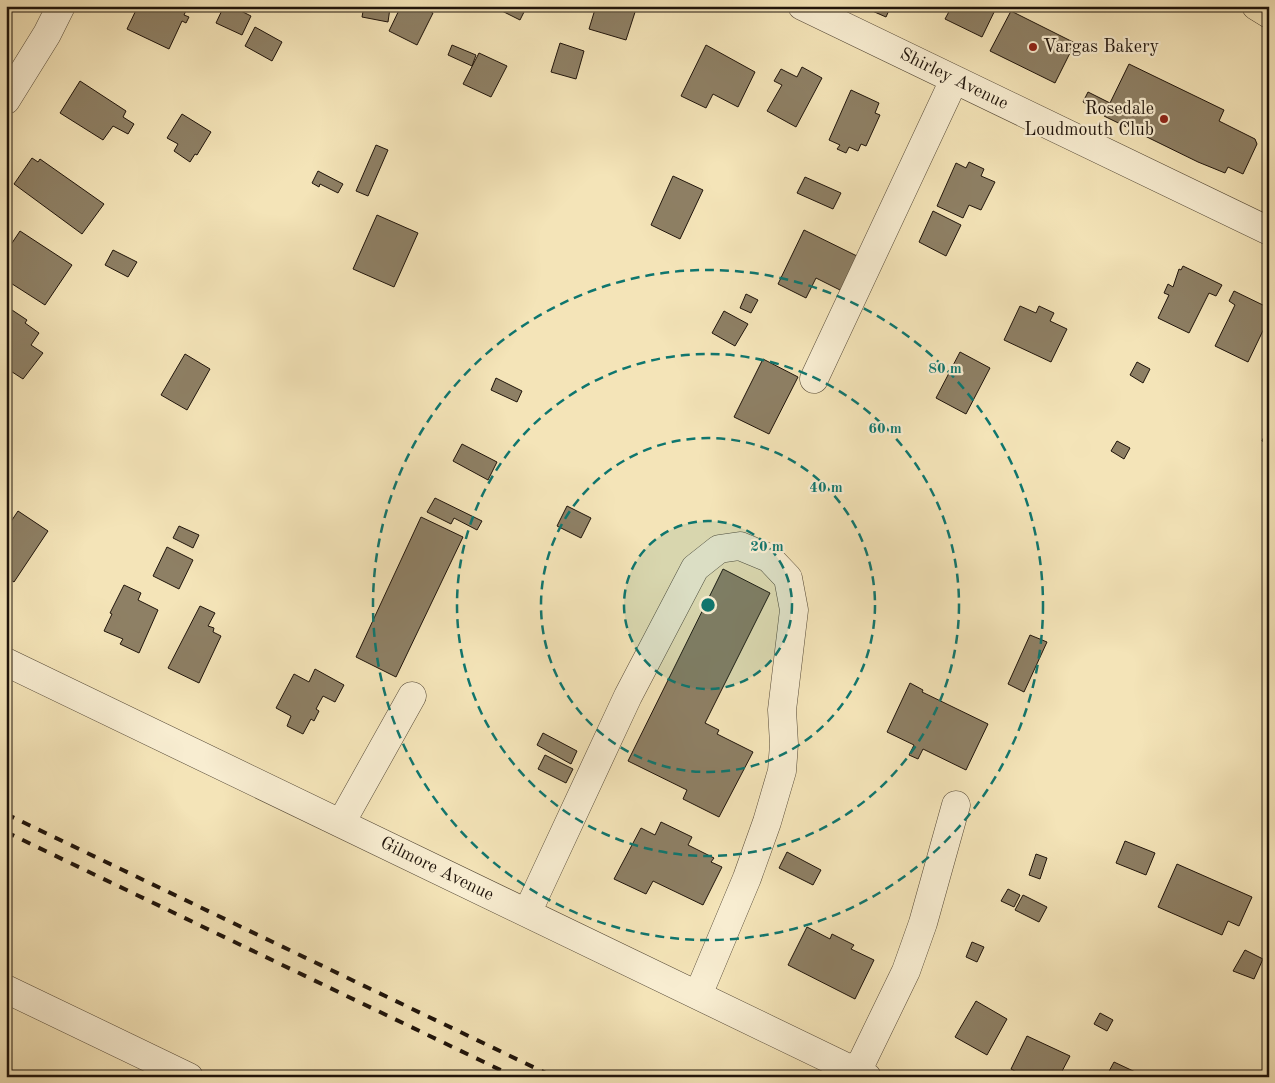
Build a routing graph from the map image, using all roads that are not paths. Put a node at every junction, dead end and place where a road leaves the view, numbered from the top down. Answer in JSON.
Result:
{"nodes":[{"id":1,"x":61,"y":6,"type":"edge"},
{"id":2,"x":802,"y":6,"type":"edge"},
{"id":3,"x":1256,"y":6,"type":"edge"},
{"id":4,"x":1269,"y":14,"type":"edge"},
{"id":5,"x":954,"y":80,"type":"junction"},
{"id":6,"x":6,"y":100,"type":"edge"},
{"id":7,"x":1269,"y":231,"type":"edge"},
{"id":8,"x":814,"y":379,"type":"dead end"},
{"id":9,"x":6,"y":662,"type":"edge"},
{"id":10,"x":412,"y":696,"type":"dead end"},
{"id":11,"x":956,"y":806,"type":"dead end"},
{"id":12,"x":341,"y":823,"type":"junction"},
{"id":13,"x":528,"y":913,"type":"junction"},
{"id":14,"x":6,"y":989,"type":"edge"},
{"id":15,"x":698,"y":995,"type":"junction"},
{"id":16,"x":862,"y":1074,"type":"edge"},
{"id":17,"x":189,"y":1077,"type":"edge"}],
"edges":[{"from":1,"to":6,"type":"street"},
{"from":2,"to":5,"type":"street","name":"Shirley Avenue"},
{"from":3,"to":4,"type":"highway"},
{"from":5,"to":7,"type":"street","name":"Shirley Avenue"},
{"from":5,"to":8,"type":"street"},
{"from":9,"to":12,"type":"street","name":"Gilmore Avenue"},
{"from":10,"to":12,"type":"street"},
{"from":11,"to":16,"type":"street"},
{"from":12,"to":13,"type":"street","name":"Gilmore Avenue"},
{"from":13,"to":15,"type":"street","name":"Gilmore Avenue"},
{"from":13,"to":15,"type":"street"},
{"from":14,"to":17,"type":"street"},
{"from":15,"to":16,"type":"street","name":"Gilmore Avenue"}]}
